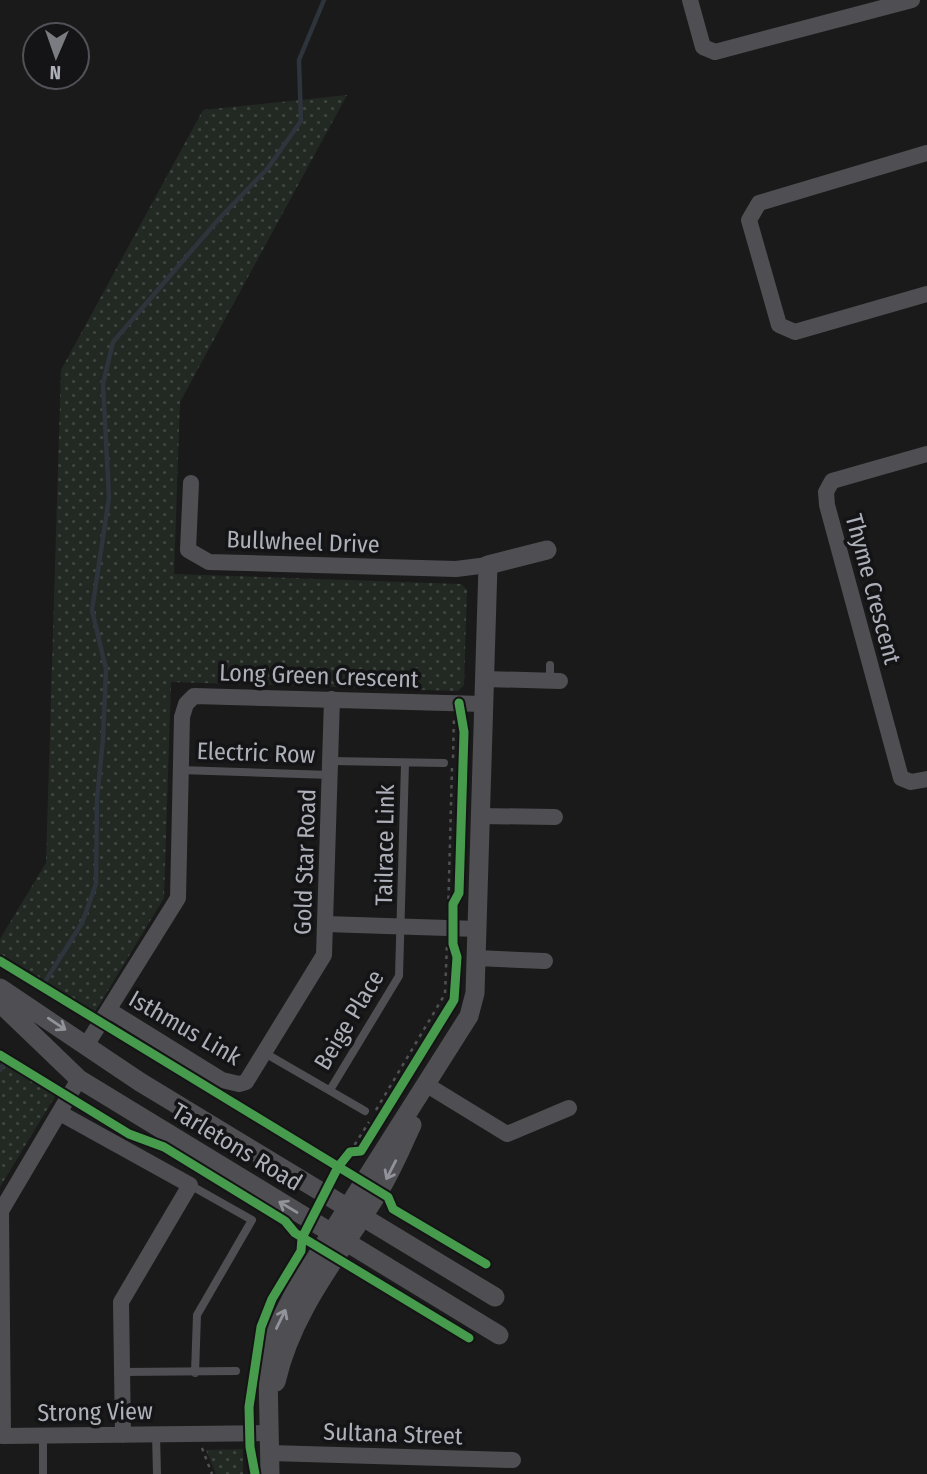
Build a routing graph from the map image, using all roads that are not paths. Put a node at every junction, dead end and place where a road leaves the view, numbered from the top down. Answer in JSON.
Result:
{"nodes":[{"id":1,"x":690,"y":0,"type":"edge"},
{"id":2,"x":912,"y":0,"type":"edge"},
{"id":3,"x":927,"y":153,"type":"edge"},
{"id":4,"x":927,"y":293,"type":"edge"},
{"id":5,"x":927,"y":454,"type":"edge"},
{"id":6,"x":191,"y":483,"type":"dead end"},
{"id":7,"x":547,"y":550,"type":"dead end"},
{"id":8,"x":488,"y":565,"type":"junction"},
{"id":9,"x":553,"y":676,"type":"dead end"},
{"id":10,"x":485,"y":679,"type":"junction"},
{"id":11,"x":332,"y":699,"type":"junction"},
{"id":12,"x":484,"y":704,"type":"junction"},
{"id":13,"x":444,"y":763,"type":"dead end"},
{"id":14,"x":405,"y":764,"type":"junction"},
{"id":15,"x":331,"y":768,"type":"junction"},
{"id":16,"x":180,"y":770,"type":"junction"},
{"id":17,"x":927,"y":779,"type":"edge"},
{"id":18,"x":480,"y":816,"type":"junction"},
{"id":19,"x":555,"y":817,"type":"dead end"},
{"id":20,"x":326,"y":924,"type":"junction"},
{"id":21,"x":403,"y":927,"type":"junction"},
{"id":22,"x":477,"y":929,"type":"junction"},
{"id":23,"x":476,"y":958,"type":"junction"},
{"id":24,"x":545,"y":961,"type":"dead end"},
{"id":25,"x":0,"y":988,"type":"edge"},
{"id":26,"x":0,"y":1003,"type":"edge"},
{"id":27,"x":109,"y":1010,"type":"junction"},
{"id":28,"x":87,"y":1044,"type":"junction"},
{"id":29,"x":263,"y":1052,"type":"junction"},
{"id":30,"x":79,"y":1079,"type":"junction"},
{"id":31,"x":239,"y":1084,"type":"joint"},
{"id":32,"x":427,"y":1085,"type":"junction"},
{"id":33,"x":330,"y":1090,"type":"junction"},
{"id":34,"x":569,"y":1108,"type":"dead end"},
{"id":35,"x":365,"y":1111,"type":"dead end"},
{"id":36,"x":60,"y":1113,"type":"junction"},
{"id":37,"x":190,"y":1185,"type":"junction"},
{"id":38,"x":348,"y":1225,"type":"junction"},
{"id":39,"x":495,"y":1297,"type":"dead end"},
{"id":40,"x":499,"y":1335,"type":"dead end"},
{"id":41,"x":236,"y":1371,"type":"dead end"},
{"id":42,"x":123,"y":1372,"type":"junction"},
{"id":43,"x":195,"y":1373,"type":"junction"},
{"id":44,"x":271,"y":1433,"type":"junction"},
{"id":45,"x":156,"y":1434,"type":"junction"},
{"id":46,"x":43,"y":1435,"type":"junction"},
{"id":47,"x":123,"y":1435,"type":"junction"},
{"id":48,"x":1,"y":1438,"type":"edge"},
{"id":49,"x":270,"y":1453,"type":"junction"},
{"id":50,"x":513,"y":1460,"type":"dead end"},
{"id":51,"x":456,"y":1466,"type":"edge"},
{"id":52,"x":43,"y":1474,"type":"edge"},
{"id":53,"x":157,"y":1474,"type":"edge"},
{"id":54,"x":270,"y":1474,"type":"edge"}],
"edges":[{"from":1,"to":2,"type":"street"},
{"from":3,"to":4,"type":"street"},
{"from":5,"to":17,"type":"street","name":"Thyme Crescent"},
{"from":6,"to":8,"type":"street","name":"Bullwheel Drive"},
{"from":7,"to":8,"type":"street"},
{"from":8,"to":10,"type":"street"},
{"from":9,"to":10,"type":"street"},
{"from":10,"to":12,"type":"street"},
{"from":11,"to":12,"type":"street","name":"Long Green Crescent"},
{"from":11,"to":15,"type":"street","name":"Gold Star Road"},
{"from":11,"to":16,"type":"street","name":"Long Green Crescent"},
{"from":12,"to":18,"type":"street"},
{"from":13,"to":14,"type":"lane","name":"Electric Row"},
{"from":14,"to":15,"type":"lane","name":"Electric Row"},
{"from":14,"to":21,"type":"lane","name":"Tailrace Link"},
{"from":15,"to":16,"type":"lane","name":"Electric Row"},
{"from":15,"to":20,"type":"street","name":"Gold Star Road"},
{"from":16,"to":27,"type":"street","name":"Long Green Crescent"},
{"from":18,"to":19,"type":"street"},
{"from":18,"to":22,"type":"street"},
{"from":20,"to":21,"type":"street"},
{"from":20,"to":29,"type":"street","name":"Gold Star Road"},
{"from":21,"to":22,"type":"street"},
{"from":21,"to":33,"type":"lane","name":"Beige Place"},
{"from":22,"to":23,"type":"street"},
{"from":23,"to":24,"type":"street"},
{"from":23,"to":32,"type":"street"},
{"from":25,"to":28,"type":"street","name":"Tarletons Road","one_way":true},
{"from":26,"to":30,"type":"street","name":"Tarletons Road"},
{"from":27,"to":28,"type":"street","name":"Long Green Crescent"},
{"from":27,"to":31,"type":"street","name":"Isthmus Link"},
{"from":28,"to":38,"type":"street","name":"Tarletons Road"},
{"from":29,"to":31,"type":"street","name":"Gold Star Road"},
{"from":29,"to":33,"type":"lane"},
{"from":30,"to":36,"type":"street","name":"Strong View"},
{"from":38,"to":30,"type":"street","name":"Tarletons Road","one_way":true},
{"from":32,"to":34,"type":"street"},
{"from":32,"to":38,"type":"street"},
{"from":33,"to":35,"type":"lane"},
{"from":36,"to":37,"type":"street"},
{"from":36,"to":48,"type":"street","name":"Strong View"},
{"from":37,"to":42,"type":"street"},
{"from":37,"to":43,"type":"lane"},
{"from":38,"to":39,"type":"street","name":"Tarletons Road"},
{"from":38,"to":40,"type":"street","name":"Tarletons Road"},
{"from":38,"to":44,"type":"street"},
{"from":41,"to":43,"type":"lane"},
{"from":42,"to":43,"type":"lane"},
{"from":42,"to":47,"type":"street"},
{"from":44,"to":45,"type":"street","name":"Strong View"},
{"from":44,"to":49,"type":"street"},
{"from":45,"to":47,"type":"street","name":"Strong View"},
{"from":45,"to":53,"type":"lane"},
{"from":46,"to":47,"type":"street","name":"Strong View"},
{"from":46,"to":48,"type":"street","name":"Strong View"},
{"from":46,"to":52,"type":"lane"},
{"from":49,"to":51,"type":"street","name":"Sultana Street"},
{"from":49,"to":54,"type":"street"},
{"from":50,"to":51,"type":"street","name":"Sultana Street"}]}
